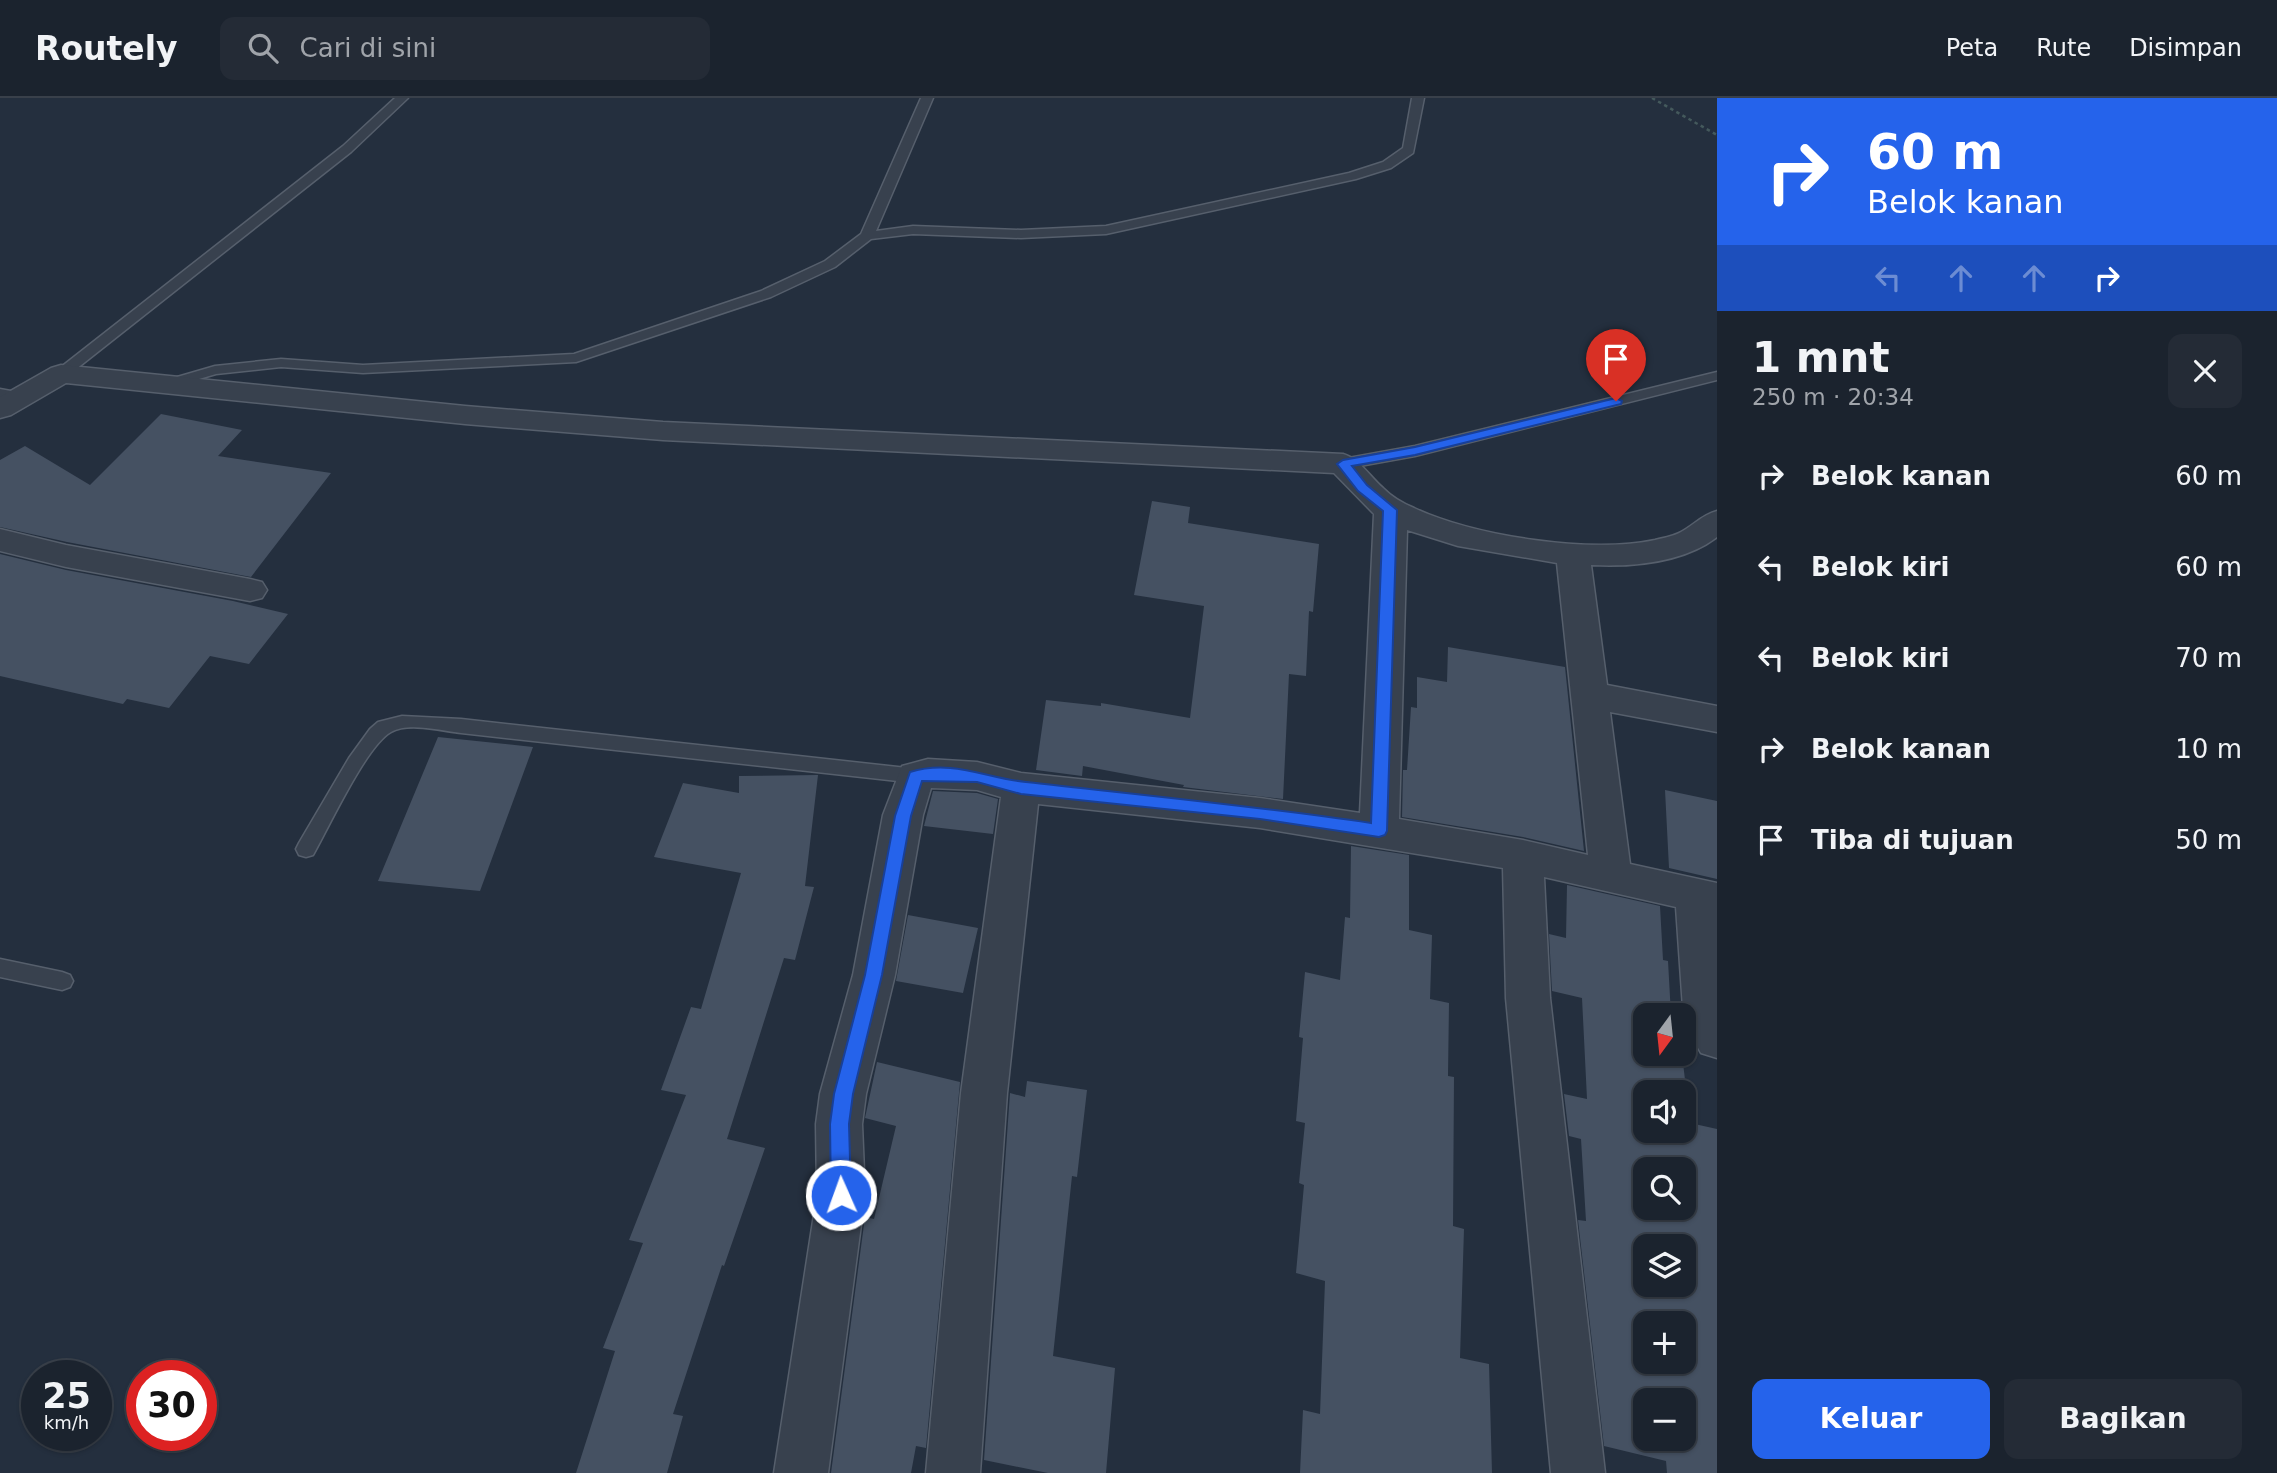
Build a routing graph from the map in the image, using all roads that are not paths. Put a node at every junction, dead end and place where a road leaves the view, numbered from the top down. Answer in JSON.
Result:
{"nodes":[{"id":1,"x":927,"y":98,"type":"edge"},
{"id":2,"x":1418,"y":98,"type":"edge"},
{"id":3,"x":401,"y":99,"type":"edge"},
{"id":4,"x":867,"y":236,"type":"junction"},
{"id":5,"x":61,"y":374,"type":"junction"},
{"id":6,"x":1717,"y":376,"type":"edge"},
{"id":7,"x":162,"y":386,"type":"junction"},
{"id":8,"x":7,"y":399,"type":"edge"},
{"id":9,"x":1343,"y":464,"type":"junction"},
{"id":10,"x":1390,"y":510,"type":"junction"},
{"id":11,"x":1717,"y":521,"type":"edge"},
{"id":12,"x":0,"y":540,"type":"edge"},
{"id":13,"x":1573,"y":554,"type":"junction"},
{"id":14,"x":250,"y":590,"type":"dead end"},
{"id":15,"x":1590,"y":695,"type":"junction"},
{"id":16,"x":1717,"y":719,"type":"edge"},
{"id":17,"x":916,"y":776,"type":"junction"},
{"id":18,"x":1021,"y":788,"type":"junction"},
{"id":19,"x":1379,"y":831,"type":"junction"},
{"id":20,"x":306,"y":849,"type":"dead end"},
{"id":21,"x":1523,"y":856,"type":"junction"},
{"id":22,"x":1611,"y":877,"type":"junction"},
{"id":23,"x":1706,"y":898,"type":"edge"},
{"id":24,"x":0,"y":968,"type":"edge"},
{"id":25,"x":62,"y":981,"type":"dead end"},
{"id":26,"x":1717,"y":1039,"type":"edge"},
{"id":27,"x":801,"y":1473,"type":"edge"},
{"id":28,"x":953,"y":1473,"type":"edge"},
{"id":29,"x":1578,"y":1473,"type":"edge"}],
"edges":[{"from":1,"to":4,"type":"lane"},
{"from":2,"to":4,"type":"lane"},
{"from":3,"to":5,"type":"lane"},
{"from":4,"to":7,"type":"lane"},
{"from":5,"to":7,"type":"street"},
{"from":5,"to":8,"type":"street"},
{"from":6,"to":9,"type":"lane"},
{"from":7,"to":9,"type":"street"},
{"from":9,"to":10,"type":"street"},
{"from":10,"to":13,"type":"street"},
{"from":10,"to":19,"type":"street"},
{"from":11,"to":13,"type":"street"},
{"from":12,"to":14,"type":"street"},
{"from":13,"to":15,"type":"street"},
{"from":15,"to":16,"type":"street"},
{"from":15,"to":22,"type":"street"},
{"from":17,"to":18,"type":"street"},
{"from":17,"to":20,"type":"lane"},
{"from":17,"to":27,"type":"street"},
{"from":18,"to":19,"type":"street"},
{"from":18,"to":28,"type":"street"},
{"from":19,"to":21,"type":"street"},
{"from":21,"to":22,"type":"street"},
{"from":21,"to":29,"type":"street"},
{"from":22,"to":23,"type":"street"},
{"from":23,"to":26,"type":"street"},
{"from":24,"to":25,"type":"lane"}]}
